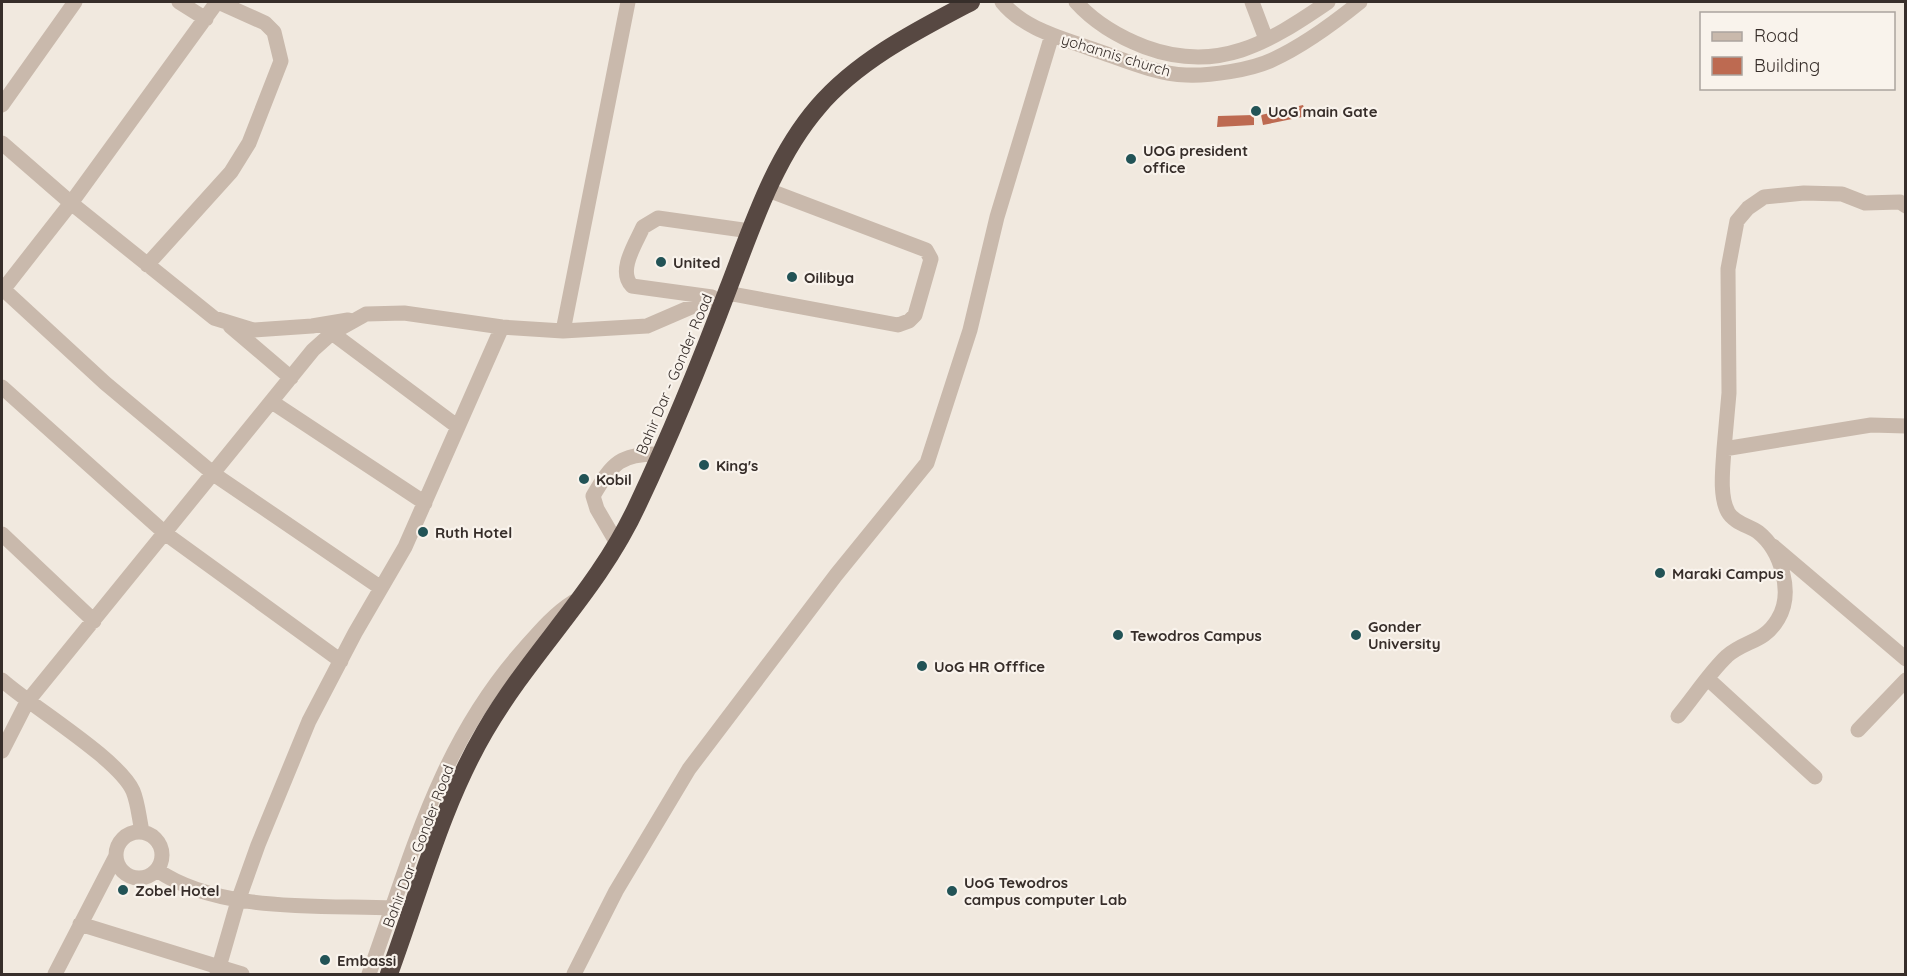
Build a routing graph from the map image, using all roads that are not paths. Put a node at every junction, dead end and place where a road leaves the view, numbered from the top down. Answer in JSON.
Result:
{"nodes":[{"id":1,"x":75,"y":2,"type":"edge"},
{"id":2,"x":179,"y":2,"type":"edge"},
{"id":3,"x":218,"y":2,"type":"edge"},
{"id":4,"x":628,"y":2,"type":"edge"},
{"id":5,"x":971,"y":2,"type":"edge"},
{"id":6,"x":1002,"y":2,"type":"edge"},
{"id":7,"x":1076,"y":2,"type":"edge"},
{"id":8,"x":1252,"y":2,"type":"edge"},
{"id":9,"x":1328,"y":2,"type":"edge"},
{"id":10,"x":1360,"y":2,"type":"edge"},
{"id":11,"x":206,"y":19,"type":"junction"},
{"id":12,"x":1052,"y":35,"type":"junction"},
{"id":13,"x":1266,"y":39,"type":"junction"},
{"id":14,"x":1186,"y":58,"type":"junction"},
{"id":15,"x":1185,"y":75,"type":"junction"},
{"id":16,"x":2,"y":105,"type":"edge"},
{"id":17,"x":2,"y":143,"type":"edge"},
{"id":18,"x":768,"y":190,"type":"junction"},
{"id":19,"x":71,"y":203,"type":"junction"},
{"id":20,"x":1905,"y":206,"type":"edge"},
{"id":21,"x":750,"y":231,"type":"junction"},
{"id":22,"x":147,"y":265,"type":"junction"},
{"id":23,"x":2,"y":290,"type":"edge"},
{"id":24,"x":726,"y":296,"type":"junction"},
{"id":25,"x":354,"y":319,"type":"junction"},
{"id":26,"x":223,"y":321,"type":"junction"},
{"id":27,"x":502,"y":327,"type":"junction"},
{"id":28,"x":563,"y":331,"type":"junction"},
{"id":29,"x":332,"y":333,"type":"junction"},
{"id":30,"x":291,"y":378,"type":"junction"},
{"id":31,"x":2,"y":387,"type":"edge"},
{"id":32,"x":272,"y":402,"type":"junction"},
{"id":33,"x":1905,"y":426,"type":"edge"},
{"id":34,"x":458,"y":427,"type":"junction"},
{"id":35,"x":1724,"y":449,"type":"junction"},
{"id":36,"x":660,"y":454,"type":"junction"},
{"id":37,"x":214,"y":475,"type":"junction"},
{"id":38,"x":425,"y":503,"type":"junction"},
{"id":39,"x":2,"y":534,"type":"edge"},
{"id":40,"x":166,"y":534,"type":"junction"},
{"id":41,"x":1769,"y":542,"type":"junction"},
{"id":42,"x":618,"y":545,"type":"junction"},
{"id":43,"x":381,"y":588,"type":"junction"},
{"id":44,"x":588,"y":592,"type":"junction"},
{"id":45,"x":94,"y":621,"type":"junction"},
{"id":46,"x":1905,"y":659,"type":"edge"},
{"id":47,"x":341,"y":661,"type":"junction"},
{"id":48,"x":2,"y":680,"type":"edge"},
{"id":49,"x":1708,"y":680,"type":"junction"},
{"id":50,"x":1905,"y":680,"type":"edge"},
{"id":51,"x":27,"y":702,"type":"junction"},
{"id":52,"x":1678,"y":716,"type":"dead end"},
{"id":53,"x":1858,"y":730,"type":"dead end"},
{"id":54,"x":2,"y":751,"type":"edge"},
{"id":55,"x":1815,"y":777,"type":"dead end"},
{"id":56,"x":142,"y":831,"type":"junction"},
{"id":57,"x":116,"y":856,"type":"junction"},
{"id":58,"x":157,"y":870,"type":"junction"},
{"id":59,"x":238,"y":901,"type":"junction"},
{"id":60,"x":393,"y":908,"type":"junction"},
{"id":61,"x":80,"y":924,"type":"junction"},
{"id":62,"x":218,"y":971,"type":"edge"},
{"id":63,"x":54,"y":975,"type":"edge"},
{"id":64,"x":242,"y":975,"type":"edge"},
{"id":65,"x":369,"y":975,"type":"edge"},
{"id":66,"x":389,"y":975,"type":"edge"},
{"id":67,"x":574,"y":975,"type":"edge"}],
"edges":[{"from":1,"to":16,"type":"street"},
{"from":2,"to":11,"type":"street"},
{"from":3,"to":11,"type":"street"},
{"from":3,"to":22,"type":"street"},
{"from":4,"to":28,"type":"street"},
{"from":5,"to":18,"type":"highway","name":"Bahir Dar - Gonder Road"},
{"from":6,"to":12,"type":"street","name":"yohannis church"},
{"from":7,"to":14,"type":"street"},
{"from":8,"to":13,"type":"street"},
{"from":9,"to":13,"type":"street"},
{"from":10,"to":15,"type":"street","name":"yohannis church"},
{"from":11,"to":19,"type":"street"},
{"from":12,"to":15,"type":"street","name":"yohannis church"},
{"from":12,"to":67,"type":"street"},
{"from":13,"to":14,"type":"street"},
{"from":14,"to":15,"type":"street"},
{"from":17,"to":19,"type":"street"},
{"from":18,"to":21,"type":"highway","name":"Bahir Dar - Gonder Road"},
{"from":18,"to":24,"type":"street"},
{"from":19,"to":22,"type":"street"},
{"from":19,"to":23,"type":"street"},
{"from":20,"to":35,"type":"street"},
{"from":21,"to":24,"type":"highway","name":"Bahir Dar - Gonder Road"},
{"from":21,"to":24,"type":"street"},
{"from":22,"to":26,"type":"street"},
{"from":23,"to":37,"type":"street"},
{"from":24,"to":28,"type":"street"},
{"from":24,"to":36,"type":"highway","name":"Bahir Dar - Gonder Road"},
{"from":25,"to":26,"type":"street"},
{"from":25,"to":27,"type":"street"},
{"from":25,"to":29,"type":"street"},
{"from":26,"to":30,"type":"street"},
{"from":27,"to":28,"type":"street"},
{"from":27,"to":34,"type":"street"},
{"from":29,"to":30,"type":"street"},
{"from":29,"to":34,"type":"street"},
{"from":30,"to":32,"type":"street"},
{"from":31,"to":40,"type":"street"},
{"from":32,"to":37,"type":"street"},
{"from":32,"to":38,"type":"street"},
{"from":33,"to":35,"type":"street"},
{"from":34,"to":38,"type":"street"},
{"from":35,"to":41,"type":"street"},
{"from":36,"to":42,"type":"highway","name":"Bahir Dar - Gonder Road"},
{"from":36,"to":42,"type":"street"},
{"from":37,"to":40,"type":"street"},
{"from":37,"to":43,"type":"street"},
{"from":38,"to":43,"type":"street"},
{"from":39,"to":45,"type":"street"},
{"from":40,"to":45,"type":"street"},
{"from":40,"to":47,"type":"street"},
{"from":41,"to":46,"type":"street"},
{"from":41,"to":49,"type":"street"},
{"from":42,"to":44,"type":"highway","name":"Bahir Dar - Gonder Road"},
{"from":43,"to":47,"type":"street"},
{"from":44,"to":60,"type":"street"},
{"from":44,"to":66,"type":"highway","name":"Bahir Dar - Gonder Road"},
{"from":45,"to":51,"type":"street"},
{"from":47,"to":59,"type":"street"},
{"from":48,"to":51,"type":"street"},
{"from":49,"to":52,"type":"street"},
{"from":49,"to":55,"type":"street"},
{"from":50,"to":53,"type":"street"},
{"from":51,"to":54,"type":"street"},
{"from":51,"to":56,"type":"street"},
{"from":56,"to":57,"type":"street"},
{"from":56,"to":58,"type":"street"},
{"from":57,"to":58,"type":"street"},
{"from":57,"to":61,"type":"street"},
{"from":58,"to":59,"type":"street"},
{"from":59,"to":60,"type":"street"},
{"from":59,"to":62,"type":"street"},
{"from":60,"to":65,"type":"street"},
{"from":61,"to":62,"type":"street"},
{"from":61,"to":63,"type":"street"},
{"from":62,"to":64,"type":"street"}]}
